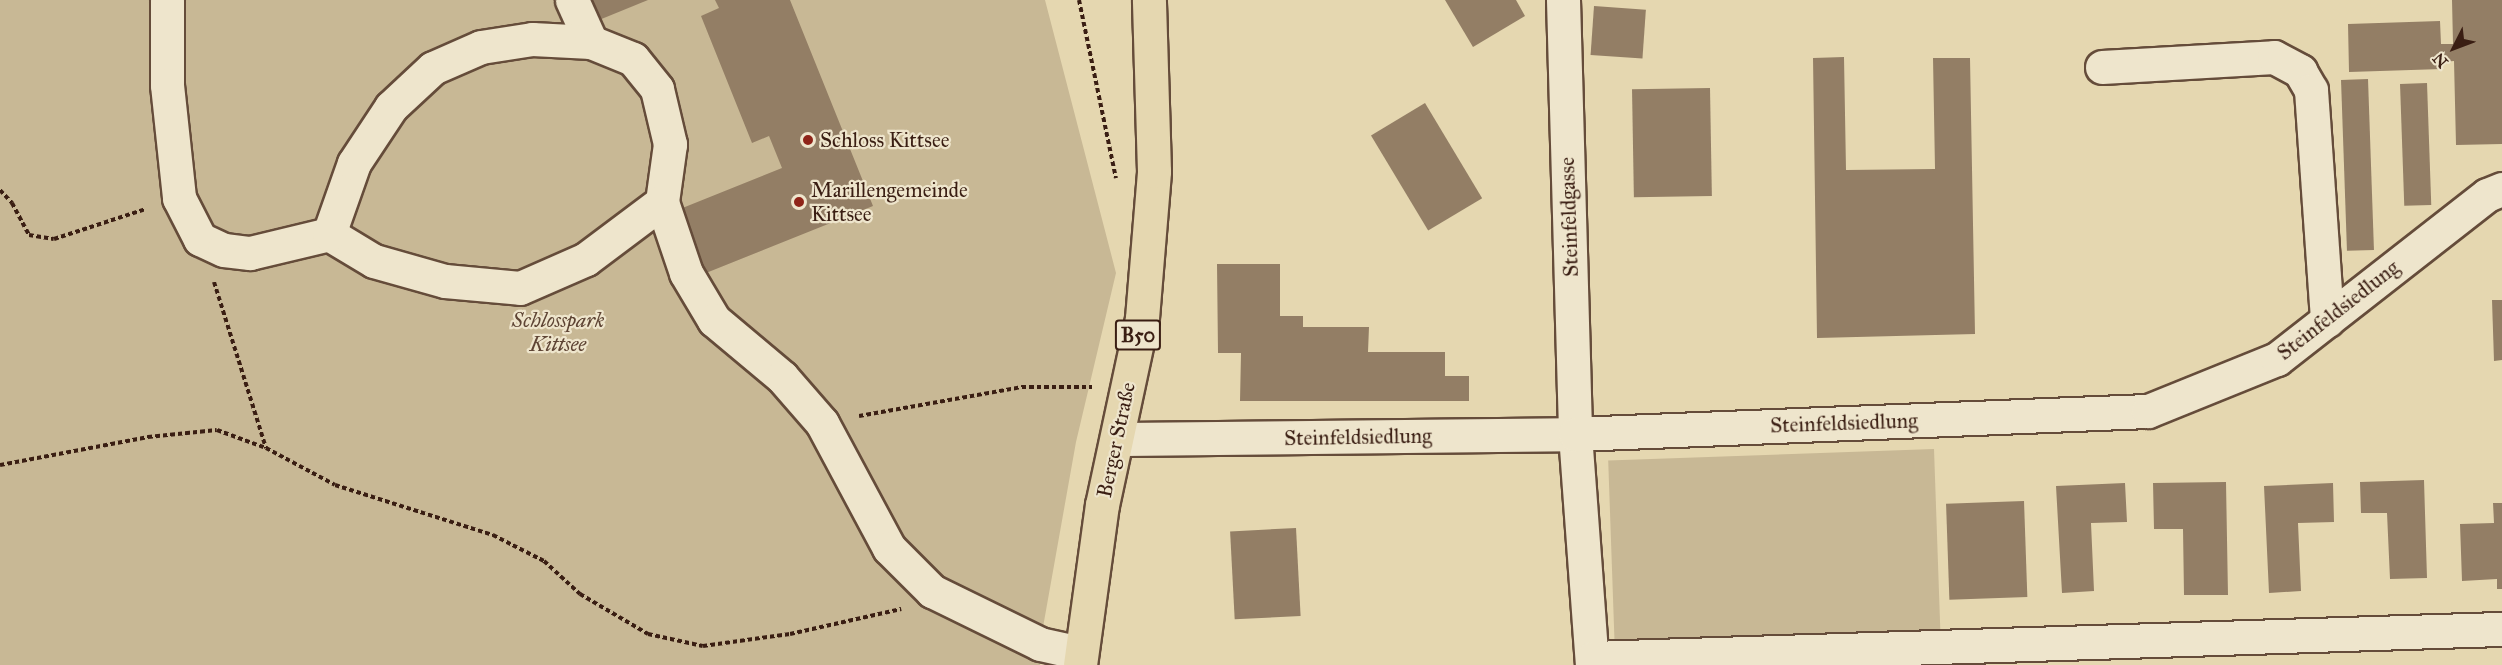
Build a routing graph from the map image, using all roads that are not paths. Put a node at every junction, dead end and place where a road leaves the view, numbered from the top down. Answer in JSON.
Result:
{"nodes":[{"id":1,"x":168,"y":0,"type":"edge"},
{"id":2,"x":572,"y":0,"type":"edge"},
{"id":3,"x":1149,"y":0,"type":"edge"},
{"id":4,"x":1563,"y":0,"type":"edge"},
{"id":5,"x":591,"y":42,"type":"junction"},
{"id":6,"x":2102,"y":67,"type":"dead end"},
{"id":7,"x":2502,"y":189,"type":"edge"},
{"id":8,"x":662,"y":202,"type":"junction"},
{"id":9,"x":328,"y":234,"type":"junction"},
{"id":10,"x":2327,"y":320,"type":"junction"},
{"id":11,"x":1575,"y":434,"type":"junction"},
{"id":12,"x":1117,"y":439,"type":"junction"},
{"id":13,"x":2502,"y":629,"type":"edge"},
{"id":14,"x":1081,"y":659,"type":"edge"},
{"id":15,"x":1592,"y":662,"type":"edge"}],
"edges":[{"from":1,"to":9,"type":"street"},
{"from":2,"to":5,"type":"street"},
{"from":3,"to":12,"type":"main road","name":"Berger Straße","number":"B50"},
{"from":4,"to":11,"type":"street","name":"Steinfeldgasse"},
{"from":5,"to":8,"type":"street"},
{"from":5,"to":9,"type":"street"},
{"from":6,"to":10,"type":"street"},
{"from":7,"to":10,"type":"street","name":"Steinfeldsiedlung"},
{"from":8,"to":9,"type":"street"},
{"from":8,"to":14,"type":"street"},
{"from":10,"to":11,"type":"street","name":"Steinfeldsiedlung"},
{"from":11,"to":12,"type":"street","name":"Steinfeldsiedlung"},
{"from":11,"to":15,"type":"street","name":"Steinfeldgasse"},
{"from":12,"to":14,"type":"main road","name":"Berger Straße","number":"B50"},
{"from":13,"to":15,"type":"street"}]}
